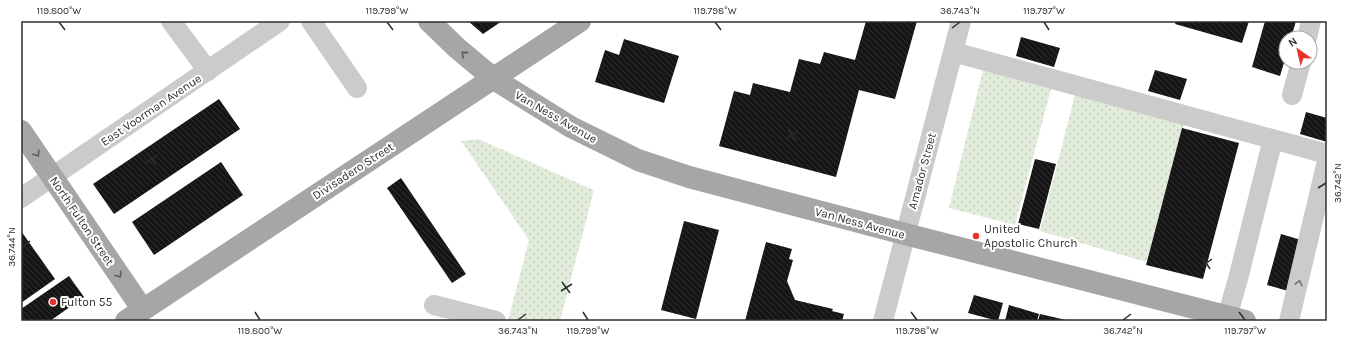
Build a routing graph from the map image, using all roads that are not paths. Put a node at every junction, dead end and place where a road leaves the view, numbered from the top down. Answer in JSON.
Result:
{"nodes":[{"id":1,"x":171,"y":21,"type":"edge"},
{"id":2,"x":280,"y":21,"type":"edge"},
{"id":3,"x":311,"y":21,"type":"edge"},
{"id":4,"x":429,"y":21,"type":"edge"},
{"id":5,"x":580,"y":21,"type":"edge"},
{"id":6,"x":961,"y":21,"type":"edge"},
{"id":7,"x":953,"y":52,"type":"junction"},
{"id":8,"x":1299,"y":70,"type":"edge"},
{"id":9,"x":208,"y":71,"type":"junction"},
{"id":10,"x":494,"y":79,"type":"junction"},
{"id":11,"x":357,"y":88,"type":"dead end"},
{"id":12,"x":1292,"y":95,"type":"dead end"},
{"id":13,"x":21,"y":131,"type":"edge"},
{"id":14,"x":1273,"y":139,"type":"junction"},
{"id":15,"x":1327,"y":154,"type":"edge"},
{"id":16,"x":1327,"y":160,"type":"edge"},
{"id":17,"x":52,"y":177,"type":"junction"},
{"id":18,"x":21,"y":198,"type":"edge"},
{"id":19,"x":905,"y":234,"type":"junction"},
{"id":20,"x":434,"y":305,"type":"dead end"},
{"id":21,"x":140,"y":317,"type":"edge"},
{"id":22,"x":1236,"y":319,"type":"edge"},
{"id":23,"x":496,"y":321,"type":"edge"},
{"id":24,"x":883,"y":321,"type":"edge"},
{"id":25,"x":1289,"y":321,"type":"edge"}],
"edges":[{"from":1,"to":9,"type":"street"},
{"from":2,"to":9,"type":"street","name":"East Voorman Avenue"},
{"from":3,"to":11,"type":"street"},
{"from":10,"to":4,"type":"main road","name":"Van Ness Avenue","one_way":true},
{"from":5,"to":10,"type":"main road","name":"Divisadero Street"},
{"from":6,"to":7,"type":"street","name":"Amador Street"},
{"from":7,"to":14,"type":"street"},
{"from":7,"to":19,"type":"street","name":"Amador Street"},
{"from":8,"to":12,"type":"street"},
{"from":9,"to":17,"type":"street","name":"East Voorman Avenue"},
{"from":10,"to":19,"type":"main road","name":"Van Ness Avenue"},
{"from":10,"to":21,"type":"main road","name":"Divisadero Street"},
{"from":13,"to":17,"type":"main road","name":"North Fulton Street","one_way":true},
{"from":14,"to":15,"type":"street"},
{"from":14,"to":22,"type":"street"},
{"from":25,"to":16,"type":"street","one_way":true},
{"from":17,"to":18,"type":"street","name":"East Voorman Avenue"},
{"from":17,"to":21,"type":"main road","name":"North Fulton Street","one_way":true},
{"from":19,"to":22,"type":"main road","name":"Van Ness Avenue"},
{"from":19,"to":24,"type":"street","name":"Amador Street"},
{"from":20,"to":23,"type":"street"}]}
